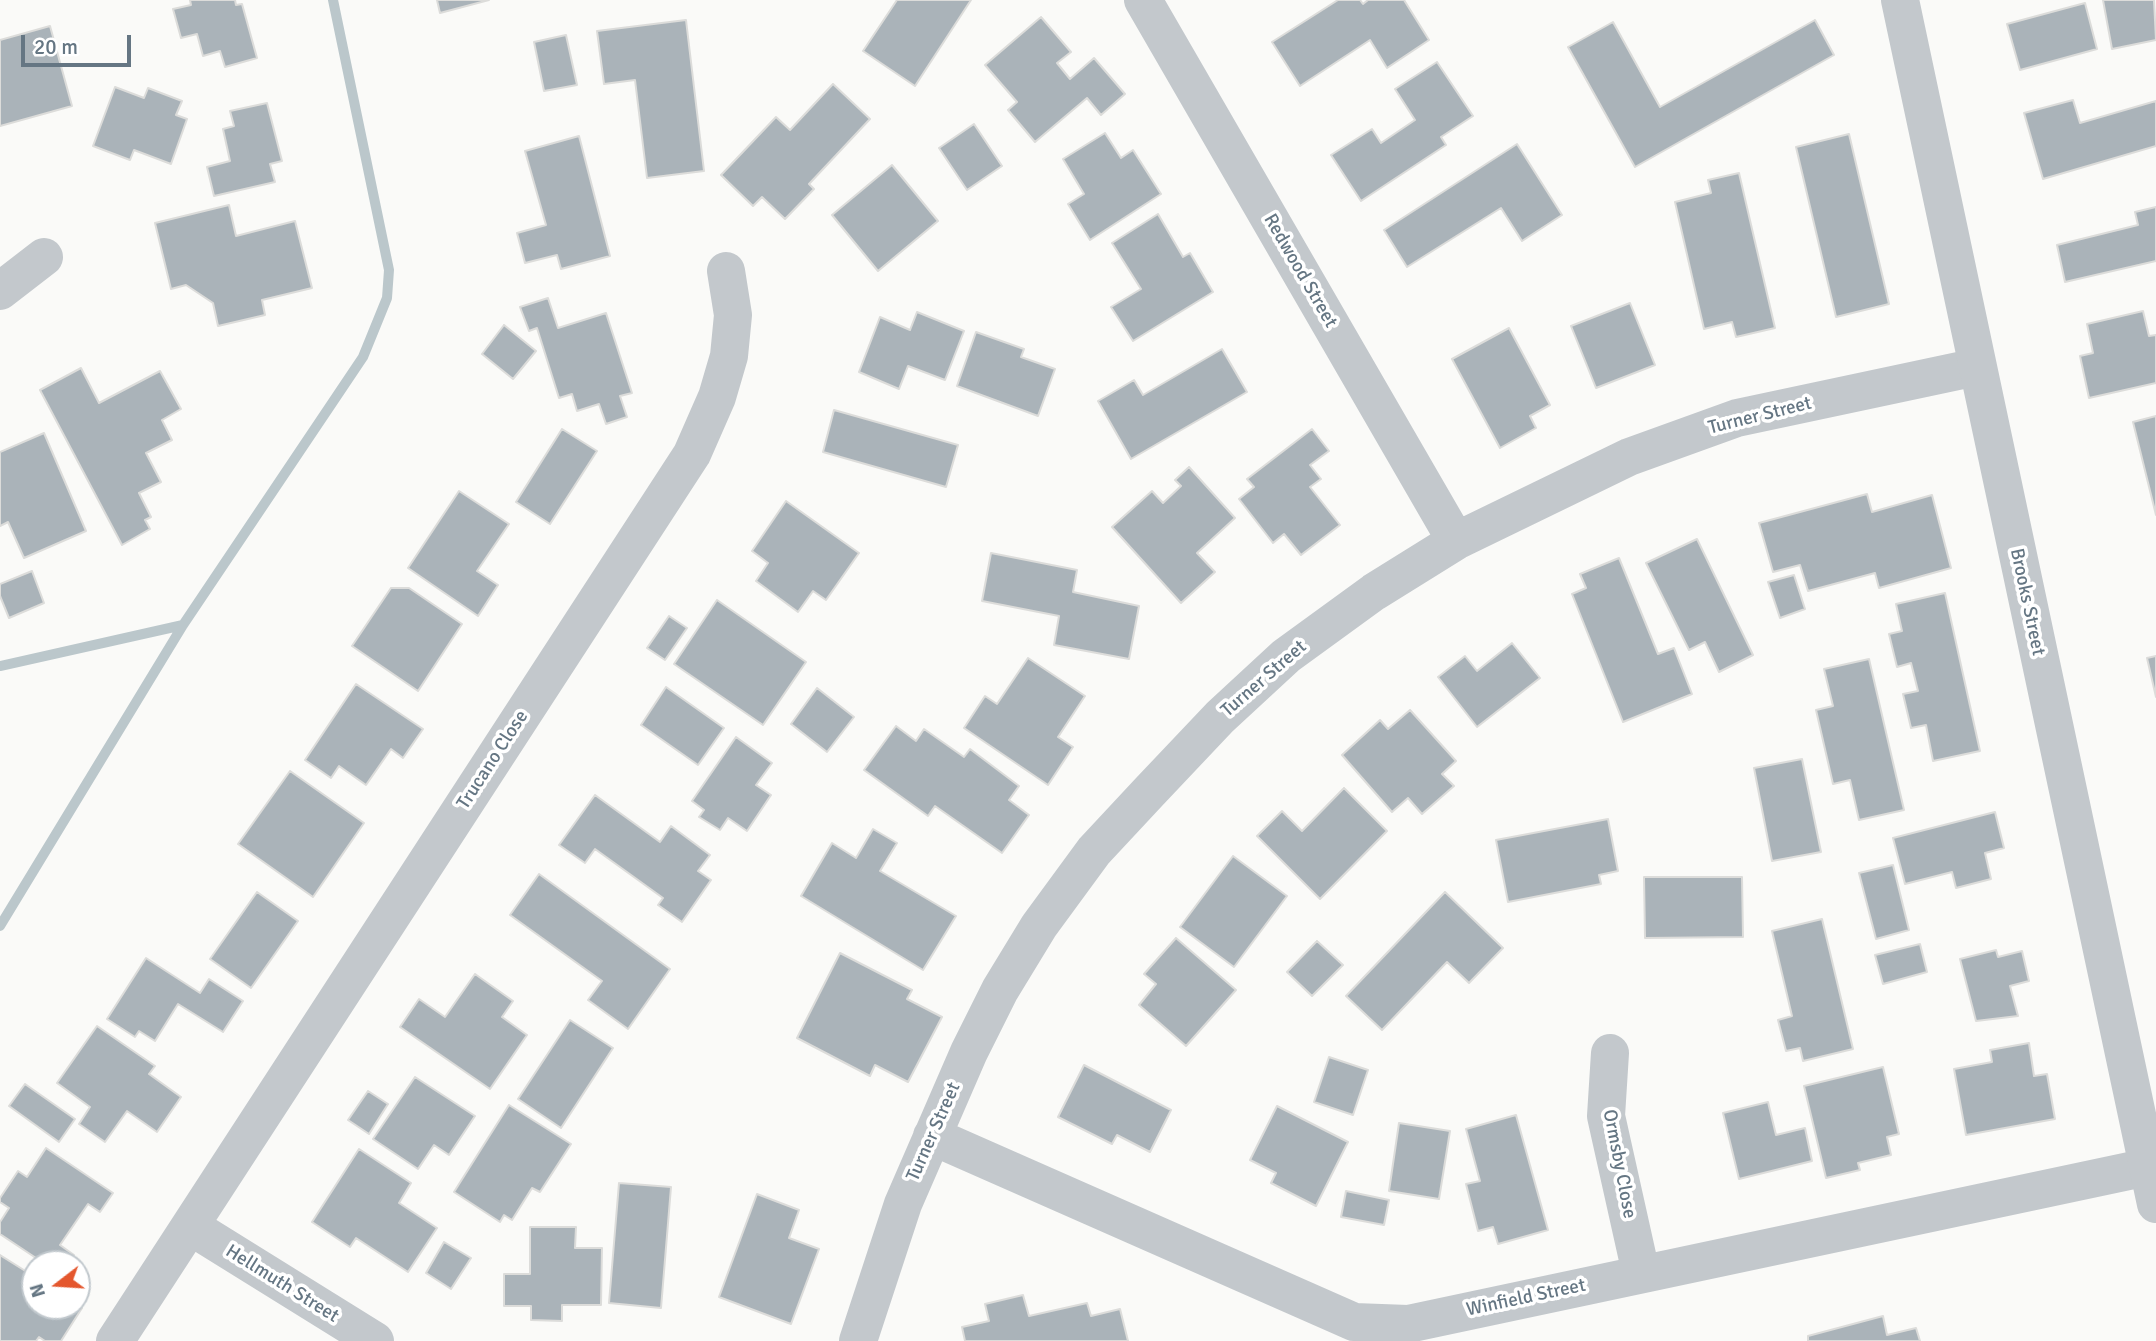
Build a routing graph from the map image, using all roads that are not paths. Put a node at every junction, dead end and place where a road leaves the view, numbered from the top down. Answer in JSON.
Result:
{"nodes":[{"id":1,"x":1143,"y":0,"type":"edge"},
{"id":2,"x":1900,"y":0,"type":"edge"},
{"id":3,"x":44,"y":257,"type":"dead end"},
{"id":4,"x":726,"y":271,"type":"dead end"},
{"id":5,"x":0,"y":291,"type":"edge"},
{"id":6,"x":1977,"y":367,"type":"junction"},
{"id":7,"x":1456,"y":541,"type":"junction"},
{"id":8,"x":1610,"y":1053,"type":"dead end"},
{"id":9,"x":932,"y":1136,"type":"junction"},
{"id":10,"x":2148,"y":1167,"type":"junction"},
{"id":11,"x":2156,"y":1204,"type":"edge"},
{"id":12,"x":190,"y":1226,"type":"junction"},
{"id":13,"x":1641,"y":1273,"type":"junction"},
{"id":14,"x":115,"y":1341,"type":"edge"},
{"id":15,"x":374,"y":1341,"type":"edge"},
{"id":16,"x":858,"y":1341,"type":"edge"}],
"edges":[{"from":1,"to":7,"type":"street","name":"Redwood Street"},
{"from":2,"to":6,"type":"street","name":"Brooks Street"},
{"from":3,"to":5,"type":"street"},
{"from":4,"to":12,"type":"street","name":"Trucano Close"},
{"from":6,"to":7,"type":"street","name":"Turner Street"},
{"from":6,"to":10,"type":"street","name":"Brooks Street"},
{"from":7,"to":9,"type":"street","name":"Turner Street"},
{"from":8,"to":13,"type":"street","name":"Ormsby Close"},
{"from":9,"to":13,"type":"street","name":"Winfield Street"},
{"from":9,"to":16,"type":"street","name":"Turner Street"},
{"from":10,"to":11,"type":"street","name":"Brooks Street"},
{"from":10,"to":13,"type":"street","name":"Winfield Street"},
{"from":12,"to":14,"type":"street","name":"Trucano Close"},
{"from":12,"to":15,"type":"street","name":"Hellmuth Street"}]}
